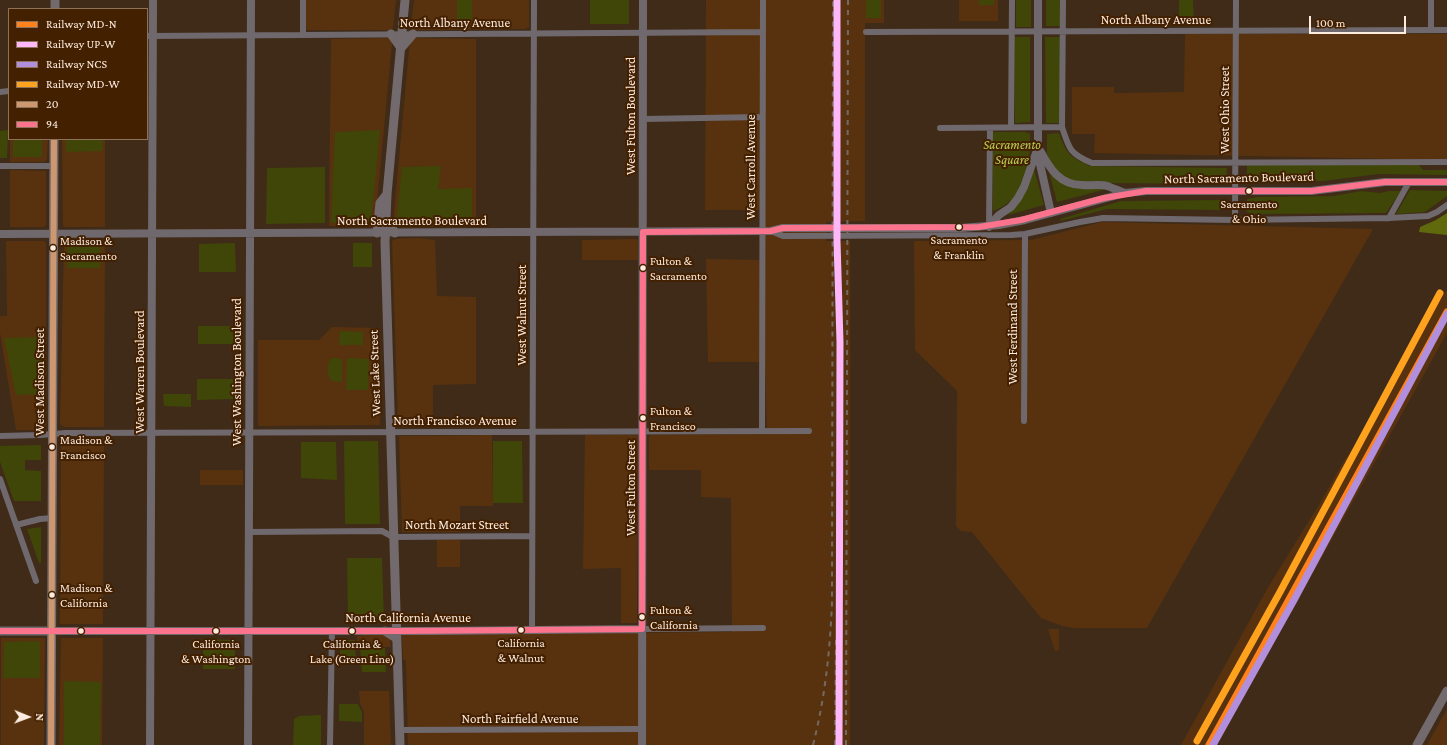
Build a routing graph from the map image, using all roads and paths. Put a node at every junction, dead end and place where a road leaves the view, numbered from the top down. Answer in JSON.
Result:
{"nodes":[{"id":1,"x":153,"y":0,"type":"edge"},
{"id":2,"x":250,"y":0,"type":"edge"},
{"id":3,"x":303,"y":0,"type":"edge"},
{"id":4,"x":405,"y":0,"type":"edge"},
{"id":5,"x":534,"y":0,"type":"edge"},
{"id":6,"x":643,"y":0,"type":"edge"},
{"id":7,"x":762,"y":0,"type":"edge"},
{"id":8,"x":1012,"y":0,"type":"edge"},
{"id":9,"x":1038,"y":0,"type":"edge"},
{"id":10,"x":1063,"y":0,"type":"edge"},
{"id":11,"x":1236,"y":0,"type":"edge"},
{"id":12,"x":1432,"y":0,"type":"edge"},
{"id":13,"x":1431,"y":30,"type":"junction"},
{"id":14,"x":1447,"y":30,"type":"edge"},
{"id":15,"x":1012,"y":31,"type":"junction"},
{"id":16,"x":1038,"y":31,"type":"junction"},
{"id":17,"x":1236,"y":31,"type":"junction"},
{"id":18,"x":762,"y":32,"type":"junction"},
{"id":19,"x":866,"y":32,"type":"dead end"},
{"id":20,"x":1063,"y":32,"type":"junction"},
{"id":21,"x":643,"y":33,"type":"junction"},
{"id":22,"x":391,"y":34,"type":"junction"},
{"id":23,"x":402,"y":34,"type":"junction"},
{"id":24,"x":413,"y":34,"type":"junction"},
{"id":25,"x":534,"y":34,"type":"junction"},
{"id":26,"x":250,"y":35,"type":"junction"},
{"id":27,"x":303,"y":35,"type":"junction"},
{"id":28,"x":150,"y":36,"type":"edge"},
{"id":29,"x":401,"y":48,"type":"junction"},
{"id":30,"x":762,"y":117,"type":"junction"},
{"id":31,"x":643,"y":119,"type":"junction"},
{"id":32,"x":1011,"y":127,"type":"junction"},
{"id":33,"x":1037,"y":127,"type":"junction"},
{"id":34,"x":1062,"y":127,"type":"junction"},
{"id":35,"x":940,"y":128,"type":"dead end"},
{"id":36,"x":990,"y":128,"type":"junction"},
{"id":37,"x":54,"y":140,"type":"edge"},
{"id":38,"x":1038,"y":147,"type":"junction"},
{"id":39,"x":1236,"y":162,"type":"junction"},
{"id":40,"x":1447,"y":162,"type":"edge"},
{"id":41,"x":0,"y":166,"type":"edge"},
{"id":42,"x":54,"y":166,"type":"junction"},
{"id":43,"x":1409,"y":182,"type":"junction"},
{"id":44,"x":1447,"y":182,"type":"edge"},
{"id":45,"x":1236,"y":192,"type":"junction"},
{"id":46,"x":1125,"y":193,"type":"junction"},
{"id":47,"x":387,"y":194,"type":"junction"},
{"id":48,"x":1447,"y":205,"type":"edge"},
{"id":49,"x":1051,"y":213,"type":"junction"},
{"id":50,"x":1389,"y":218,"type":"junction"},
{"id":51,"x":1236,"y":220,"type":"junction"},
{"id":52,"x":989,"y":226,"type":"junction"},
{"id":53,"x":767,"y":231,"type":"junction"},
{"id":54,"x":533,"y":232,"type":"junction"},
{"id":55,"x":643,"y":232,"type":"junction"},
{"id":56,"x":152,"y":233,"type":"junction"},
{"id":57,"x":384,"y":233,"type":"junction"},
{"id":58,"x":0,"y":234,"type":"edge"},
{"id":59,"x":54,"y":234,"type":"junction"},
{"id":60,"x":250,"y":234,"type":"junction"},
{"id":61,"x":1024,"y":234,"type":"junction"},
{"id":62,"x":989,"y":235,"type":"junction"},
{"id":63,"x":1024,"y":421,"type":"dead end"},
{"id":64,"x":809,"y":430,"type":"dead end"},
{"id":65,"x":643,"y":431,"type":"junction"},
{"id":66,"x":762,"y":431,"type":"junction"},
{"id":67,"x":249,"y":432,"type":"junction"},
{"id":68,"x":390,"y":432,"type":"junction"},
{"id":69,"x":532,"y":432,"type":"junction"},
{"id":70,"x":152,"y":433,"type":"junction"},
{"id":71,"x":53,"y":434,"type":"junction"},
{"id":72,"x":0,"y":436,"type":"edge"},
{"id":73,"x":0,"y":479,"type":"edge"},
{"id":74,"x":53,"y":518,"type":"junction"},
{"id":75,"x":16,"y":525,"type":"junction"},
{"id":76,"x":392,"y":526,"type":"junction"},
{"id":77,"x":384,"y":531,"type":"junction"},
{"id":78,"x":249,"y":532,"type":"junction"},
{"id":79,"x":532,"y":536,"type":"junction"},
{"id":80,"x":393,"y":537,"type":"junction"},
{"id":81,"x":36,"y":581,"type":"dead end"},
{"id":82,"x":763,"y":628,"type":"dead end"},
{"id":83,"x":642,"y":629,"type":"junction"},
{"id":84,"x":248,"y":630,"type":"junction"},
{"id":85,"x":332,"y":630,"type":"junction"},
{"id":86,"x":532,"y":630,"type":"junction"},
{"id":87,"x":0,"y":631,"type":"edge"},
{"id":88,"x":52,"y":631,"type":"junction"},
{"id":89,"x":151,"y":631,"type":"junction"},
{"id":90,"x":394,"y":632,"type":"junction"},
{"id":91,"x":1447,"y":691,"type":"edge"},
{"id":92,"x":642,"y":729,"type":"junction"},
{"id":93,"x":399,"y":730,"type":"junction"},
{"id":94,"x":51,"y":745,"type":"edge"},
{"id":95,"x":150,"y":745,"type":"edge"},
{"id":96,"x":248,"y":745,"type":"edge"},
{"id":97,"x":330,"y":745,"type":"edge"},
{"id":98,"x":400,"y":745,"type":"edge"},
{"id":99,"x":642,"y":745,"type":"edge"},
{"id":100,"x":1417,"y":745,"type":"edge"}],
"edges":[{"from":1,"to":28,"type":"street","name":"West Warren Boulevard"},
{"from":2,"to":26,"type":"street","name":"West Washington Boulevard"},
{"from":3,"to":27,"type":"street"},
{"from":4,"to":23,"type":"main road","name":"West Lake Street"},
{"from":5,"to":25,"type":"street","name":"West Walnut Street"},
{"from":6,"to":21,"type":"street","name":"West Fulton Boulevard"},
{"from":7,"to":18,"type":"street","name":"West Carroll Avenue"},
{"from":8,"to":15,"type":"street"},
{"from":9,"to":16,"type":"street"},
{"from":10,"to":20,"type":"street","name":"North Sacramento Boulevard"},
{"from":11,"to":17,"type":"street","name":"West Ohio Street"},
{"from":12,"to":13,"type":"street"},
{"from":13,"to":14,"type":"street","name":"North Albany Avenue"},
{"from":13,"to":17,"type":"street","name":"North Albany Avenue"},
{"from":15,"to":16,"type":"street","name":"North Albany Avenue"},
{"from":15,"to":19,"type":"street","name":"North Albany Avenue"},
{"from":15,"to":32,"type":"street"},
{"from":16,"to":20,"type":"street","name":"North Albany Avenue"},
{"from":16,"to":33,"type":"street"},
{"from":17,"to":20,"type":"street","name":"North Albany Avenue"},
{"from":17,"to":39,"type":"street","name":"West Ohio Street"},
{"from":18,"to":21,"type":"street","name":"North Albany Avenue"},
{"from":18,"to":30,"type":"street","name":"West Carroll Avenue"},
{"from":20,"to":34,"type":"street","name":"North Sacramento Boulevard"},
{"from":21,"to":25,"type":"street","name":"North Albany Avenue"},
{"from":21,"to":31,"type":"street","name":"West Fulton Boulevard"},
{"from":22,"to":23,"type":"street","name":"North Albany Avenue"},
{"from":22,"to":27,"type":"street","name":"North Albany Avenue"},
{"from":22,"to":29,"type":"main road"},
{"from":23,"to":24,"type":"street","name":"North Albany Avenue"},
{"from":23,"to":29,"type":"main road","name":"West Lake Street"},
{"from":24,"to":25,"type":"street","name":"North Albany Avenue"},
{"from":24,"to":29,"type":"main road"},
{"from":25,"to":54,"type":"street","name":"West Walnut Street"},
{"from":26,"to":27,"type":"street","name":"North Albany Avenue"},
{"from":26,"to":28,"type":"street","name":"North Albany Avenue"},
{"from":26,"to":60,"type":"street","name":"West Washington Boulevard"},
{"from":28,"to":56,"type":"street","name":"West Warren Boulevard"},
{"from":29,"to":47,"type":"main road","name":"West Lake Street"},
{"from":30,"to":31,"type":"street"},
{"from":30,"to":53,"type":"street","name":"West Carroll Avenue"},
{"from":31,"to":55,"type":"street","name":"West Fulton Boulevard"},
{"from":32,"to":33,"type":"street"},
{"from":32,"to":36,"type":"street"},
{"from":33,"to":34,"type":"street"},
{"from":33,"to":38,"type":"street"},
{"from":34,"to":39,"type":"street","name":"North Sacramento Boulevard"},
{"from":35,"to":36,"type":"street"},
{"from":36,"to":52,"type":"street"},
{"from":37,"to":42,"type":"main road","name":"West Madison Street"},
{"from":38,"to":46,"type":"street"},
{"from":38,"to":49,"type":"street"},
{"from":38,"to":52,"type":"street"},
{"from":39,"to":40,"type":"street","name":"North Sacramento Boulevard"},
{"from":39,"to":45,"type":"street","name":"West Ohio Street"},
{"from":41,"to":42,"type":"street"},
{"from":42,"to":59,"type":"main road","name":"West Madison Street"},
{"from":43,"to":44,"type":"street","name":"North Sacramento Boulevard"},
{"from":43,"to":45,"type":"street","name":"North Sacramento Boulevard"},
{"from":43,"to":50,"type":"street"},
{"from":45,"to":46,"type":"street","name":"North Sacramento Boulevard"},
{"from":45,"to":51,"type":"street","name":"West Ohio Street"},
{"from":46,"to":49,"type":"street","name":"North Sacramento Boulevard"},
{"from":47,"to":57,"type":"main road","name":"West Lake Street"},
{"from":47,"to":57,"type":"main road"},
{"from":48,"to":50,"type":"street","name":"North Sacramento Boulevard"},
{"from":49,"to":52,"type":"street","name":"North Sacramento Boulevard"},
{"from":50,"to":51,"type":"street","name":"North Sacramento Boulevard"},
{"from":51,"to":61,"type":"street","name":"North Sacramento Boulevard"},
{"from":52,"to":53,"type":"street","name":"North Sacramento Boulevard"},
{"from":52,"to":62,"type":"street"},
{"from":53,"to":55,"type":"street","name":"North Sacramento Boulevard"},
{"from":53,"to":62,"type":"street","name":"North Sacramento Boulevard"},
{"from":53,"to":66,"type":"street","name":"West Carroll Avenue"},
{"from":54,"to":55,"type":"street","name":"North Sacramento Boulevard"},
{"from":54,"to":57,"type":"street","name":"North Sacramento Boulevard"},
{"from":54,"to":69,"type":"street","name":"West Walnut Street"},
{"from":55,"to":65,"type":"street","name":"West Fulton Street"},
{"from":56,"to":59,"type":"street","name":"North Sacramento Boulevard"},
{"from":56,"to":60,"type":"street","name":"North Sacramento Boulevard"},
{"from":56,"to":70,"type":"street","name":"West Warren Boulevard"},
{"from":57,"to":60,"type":"street","name":"North Sacramento Boulevard"},
{"from":57,"to":68,"type":"main road","name":"West Lake Street"},
{"from":58,"to":59,"type":"street","name":"North Sacramento Boulevard"},
{"from":59,"to":71,"type":"main road","name":"West Madison Street"},
{"from":60,"to":67,"type":"street","name":"West Washington Boulevard"},
{"from":61,"to":62,"type":"street","name":"North Sacramento Boulevard"},
{"from":61,"to":63,"type":"street","name":"West Ferdinand Street"},
{"from":64,"to":66,"type":"street","name":"North Francisco Avenue"},
{"from":65,"to":66,"type":"street","name":"North Francisco Avenue"},
{"from":65,"to":69,"type":"street","name":"North Francisco Avenue"},
{"from":65,"to":83,"type":"street","name":"West Fulton Street"},
{"from":67,"to":68,"type":"street","name":"North Francisco Avenue"},
{"from":67,"to":70,"type":"street","name":"North Francisco Avenue"},
{"from":67,"to":78,"type":"street","name":"West Washington Boulevard"},
{"from":68,"to":69,"type":"street","name":"North Francisco Avenue"},
{"from":68,"to":76,"type":"main road","name":"West Lake Street"},
{"from":69,"to":79,"type":"street","name":"West Walnut Street"},
{"from":70,"to":71,"type":"street","name":"North Francisco Avenue"},
{"from":70,"to":89,"type":"street","name":"West Warren Boulevard"},
{"from":71,"to":72,"type":"street","name":"North Francisco Avenue"},
{"from":71,"to":74,"type":"main road","name":"West Madison Street"},
{"from":73,"to":75,"type":"street"},
{"from":74,"to":75,"type":"street"},
{"from":74,"to":88,"type":"main road","name":"West Madison Street"},
{"from":75,"to":81,"type":"street"},
{"from":76,"to":77,"type":"street","name":"North Mozart Street"},
{"from":76,"to":80,"type":"main road","name":"West Lake Street"},
{"from":77,"to":78,"type":"street"},
{"from":77,"to":80,"type":"street","name":"North Mozart Street"},
{"from":78,"to":84,"type":"street","name":"West Washington Boulevard"},
{"from":79,"to":80,"type":"street","name":"North Mozart Street"},
{"from":79,"to":86,"type":"street","name":"West Walnut Street"},
{"from":80,"to":90,"type":"main road","name":"West Lake Street"},
{"from":82,"to":83,"type":"street","name":"North California Avenue"},
{"from":83,"to":86,"type":"street","name":"North California Avenue"},
{"from":83,"to":92,"type":"street","name":"West Fulton Street"},
{"from":84,"to":85,"type":"street","name":"North California Avenue"},
{"from":84,"to":89,"type":"street","name":"North California Avenue"},
{"from":84,"to":96,"type":"street","name":"West Washington Boulevard"},
{"from":85,"to":90,"type":"street","name":"North California Avenue"},
{"from":85,"to":97,"type":"street"},
{"from":86,"to":90,"type":"street","name":"North California Avenue"},
{"from":87,"to":88,"type":"main road"},
{"from":88,"to":89,"type":"street","name":"North California Avenue"},
{"from":88,"to":94,"type":"main road","name":"West Madison Street"},
{"from":89,"to":95,"type":"street","name":"West Warren Boulevard"},
{"from":90,"to":93,"type":"main road","name":"West Lake Street"},
{"from":91,"to":100,"type":"main road"},
{"from":92,"to":93,"type":"street","name":"North Fairfield Avenue"},
{"from":92,"to":99,"type":"street","name":"West Fulton Street"},
{"from":93,"to":98,"type":"main road","name":"West Lake Street"}]}
